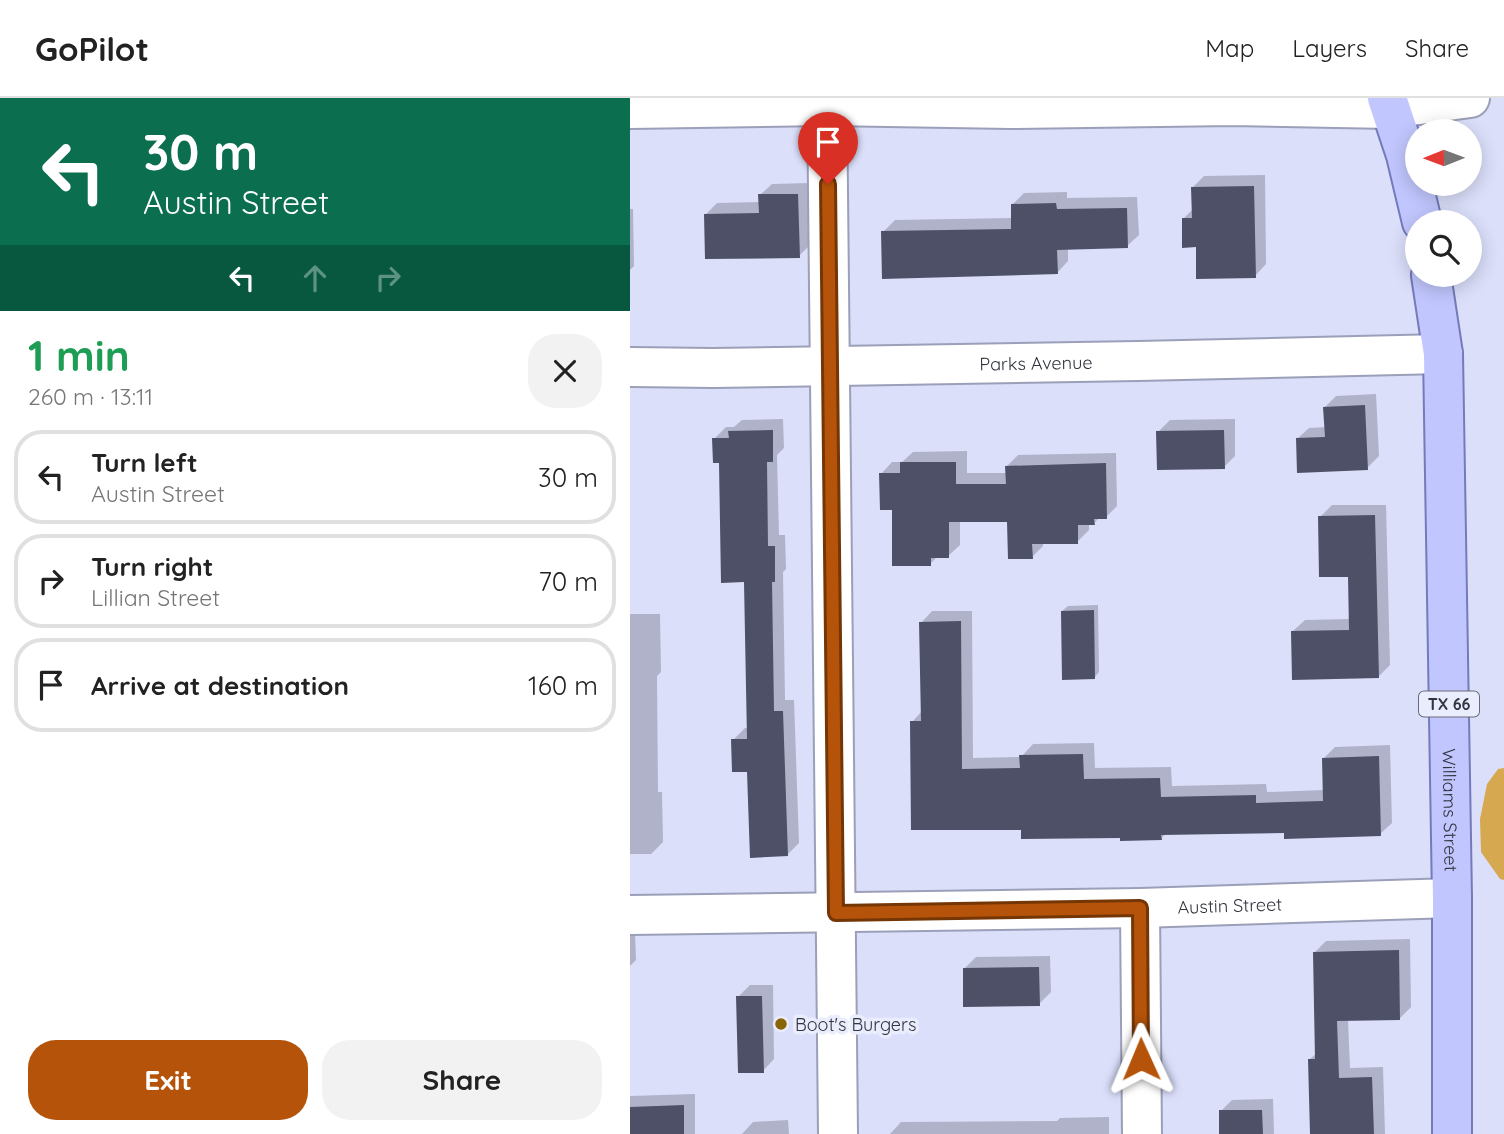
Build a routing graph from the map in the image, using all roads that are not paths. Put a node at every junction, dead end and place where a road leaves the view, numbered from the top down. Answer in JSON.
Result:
{"nodes":[{"id":1,"x":1471,"y":98,"type":"edge"},
{"id":2,"x":827,"y":102,"type":"edge"},
{"id":3,"x":1389,"y":103,"type":"edge"},
{"id":4,"x":630,"y":109,"type":"edge"},
{"id":5,"x":1419,"y":210,"type":"edge"},
{"id":6,"x":1433,"y":287,"type":"edge"},
{"id":7,"x":1443,"y":354,"type":"junction"},
{"id":8,"x":830,"y":366,"type":"junction"},
{"id":9,"x":630,"y":367,"type":"edge"},
{"id":10,"x":1452,"y":898,"type":"junction"},
{"id":11,"x":1140,"y":908,"type":"junction"},
{"id":12,"x":836,"y":913,"type":"junction"},
{"id":13,"x":630,"y":915,"type":"edge"},
{"id":14,"x":838,"y":1134,"type":"edge"},
{"id":15,"x":1142,"y":1134,"type":"edge"},
{"id":16,"x":1452,"y":1134,"type":"edge"}],
"edges":[{"from":1,"to":3,"type":"street"},
{"from":2,"to":3,"type":"street"},
{"from":2,"to":4,"type":"street"},
{"from":2,"to":8,"type":"street"},
{"from":3,"to":5,"type":"main road"},
{"from":6,"to":7,"type":"main road","name":"Williams Street","number":"TX 66"},
{"from":7,"to":8,"type":"street","name":"Parks Avenue"},
{"from":7,"to":10,"type":"main road","name":"Williams Street","number":"TX 66"},
{"from":8,"to":9,"type":"street","name":"Parks Avenue"},
{"from":8,"to":12,"type":"street"},
{"from":10,"to":11,"type":"street","name":"Austin Street"},
{"from":10,"to":16,"type":"main road","name":"Williams Street","number":"TX 66"},
{"from":11,"to":12,"type":"street","name":"Austin Street"},
{"from":11,"to":15,"type":"street"},
{"from":12,"to":13,"type":"street","name":"Austin Street"},
{"from":12,"to":14,"type":"street"}]}
